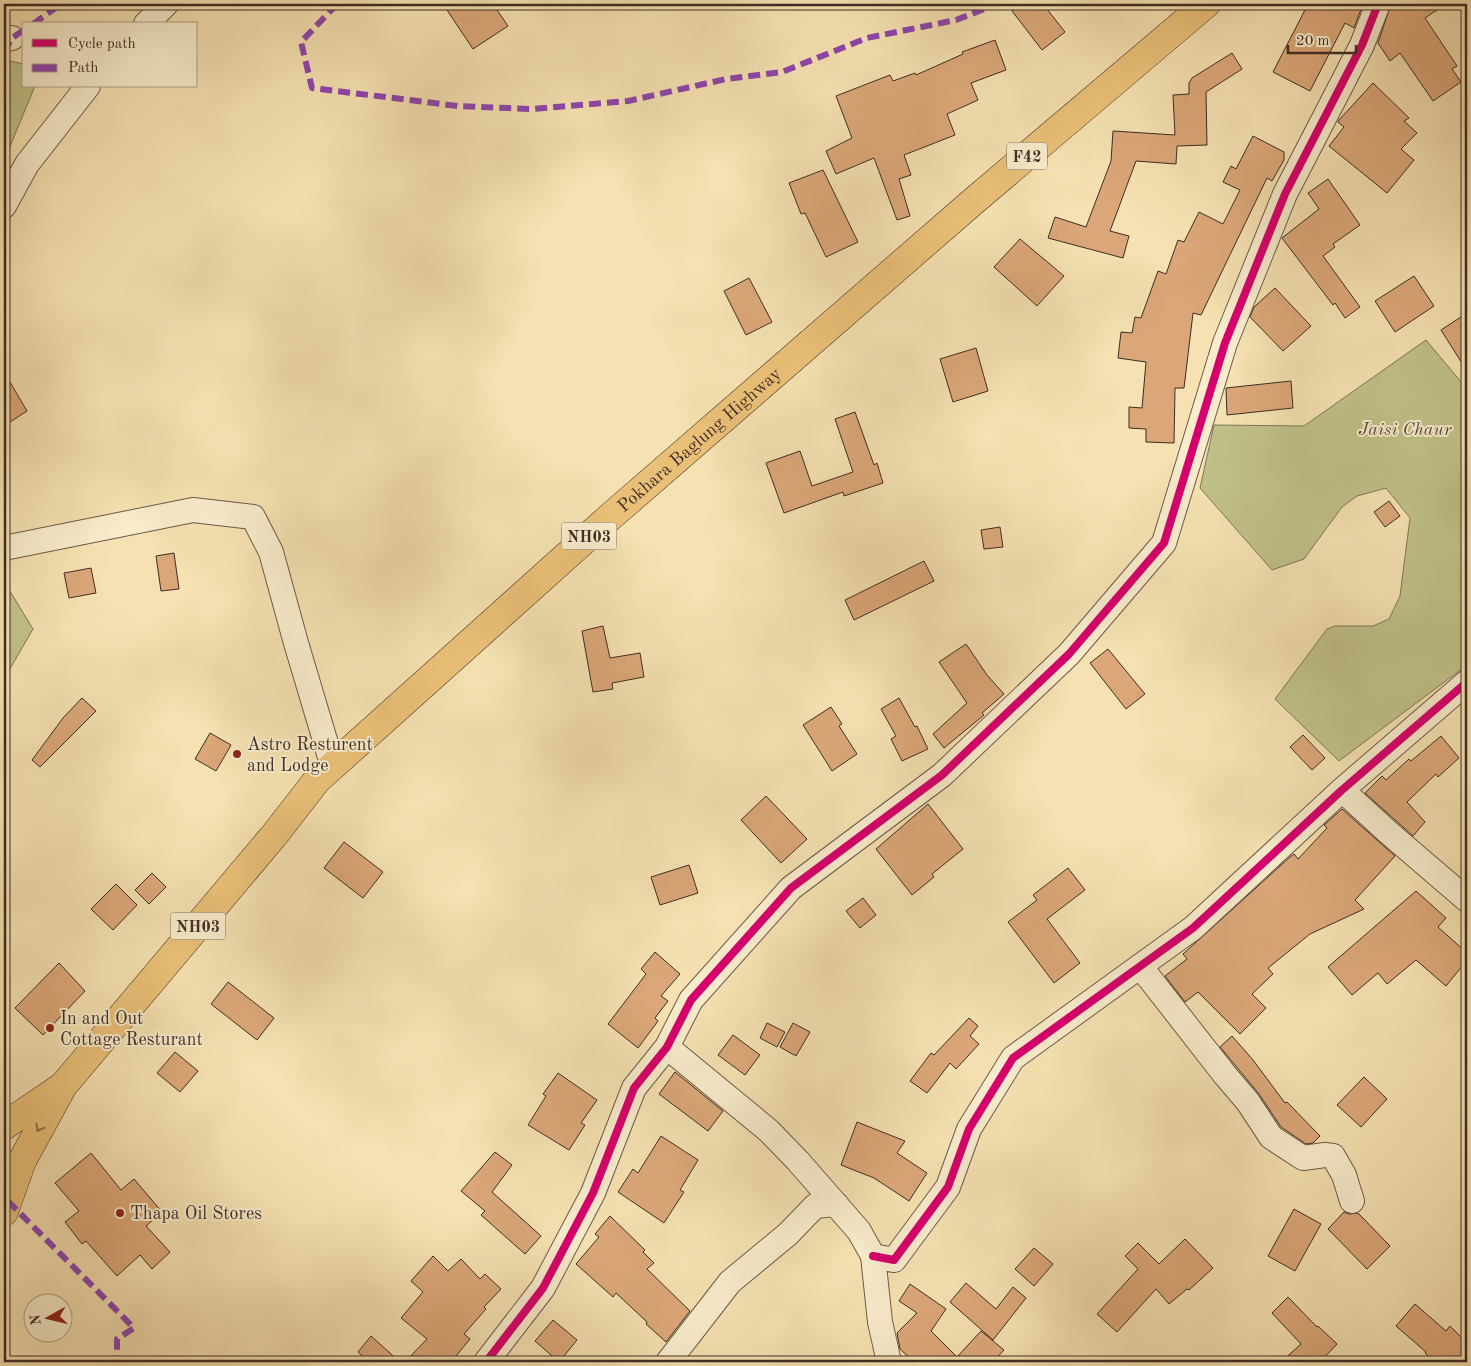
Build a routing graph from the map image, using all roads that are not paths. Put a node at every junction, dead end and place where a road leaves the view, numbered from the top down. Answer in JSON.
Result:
{"nodes":[{"id":1,"x":166,"y":4,"type":"edge"},
{"id":2,"x":1206,"y":4,"type":"edge"},
{"id":3,"x":1378,"y":4,"type":"edge"},
{"id":4,"x":148,"y":22,"type":"edge"},
{"id":5,"x":86,"y":88,"type":"edge"},
{"id":6,"x":4,"y":206,"type":"edge"},
{"id":7,"x":849,"y":309,"type":"joint"},
{"id":8,"x":4,"y":548,"type":"edge"},
{"id":9,"x":1467,"y":682,"type":"edge"},
{"id":10,"x":332,"y":767,"type":"junction"},
{"id":11,"x":1342,"y":790,"type":"junction"},
{"id":12,"x":1467,"y":900,"type":"edge"},
{"id":13,"x":1140,"y":966,"type":"junction"},
{"id":14,"x":667,"y":1047,"type":"junction"},
{"id":15,"x":63,"y":1086,"type":"junction"},
{"id":16,"x":4,"y":1126,"type":"edge"},
{"id":17,"x":1352,"y":1201,"type":"dead end"},
{"id":18,"x":836,"y":1204,"type":"junction"},
{"id":19,"x":4,"y":1212,"type":"edge"},
{"id":20,"x":873,"y":1256,"type":"junction"},
{"id":21,"x":486,"y":1362,"type":"edge"},
{"id":22,"x":668,"y":1362,"type":"edge"},
{"id":23,"x":889,"y":1362,"type":"edge"}],
"edges":[{"from":1,"to":4,"type":"street"},
{"from":2,"to":7,"type":"highway","name":"Pokhara Baglung Highway","number":"F42"},
{"from":3,"to":14,"type":"street"},
{"from":5,"to":6,"type":"street"},
{"from":7,"to":10,"type":"highway","name":"Pokhara Baglung Highway","number":"NH03"},
{"from":8,"to":10,"type":"street"},
{"from":9,"to":11,"type":"street"},
{"from":10,"to":15,"type":"highway","name":"Pokhara Baglung Highway","number":"NH03"},
{"from":11,"to":12,"type":"street"},
{"from":11,"to":13,"type":"street"},
{"from":13,"to":17,"type":"street"},
{"from":13,"to":20,"type":"street"},
{"from":14,"to":18,"type":"street"},
{"from":14,"to":21,"type":"street"},
{"from":15,"to":16,"type":"highway","name":"Pokhara Baglung Highway"},
{"from":15,"to":19,"type":"highway","name":"Pokhara Baglung Highway","number":"NH03","one_way":true},
{"from":18,"to":20,"type":"street"},
{"from":18,"to":22,"type":"street"},
{"from":20,"to":23,"type":"street"}]}
